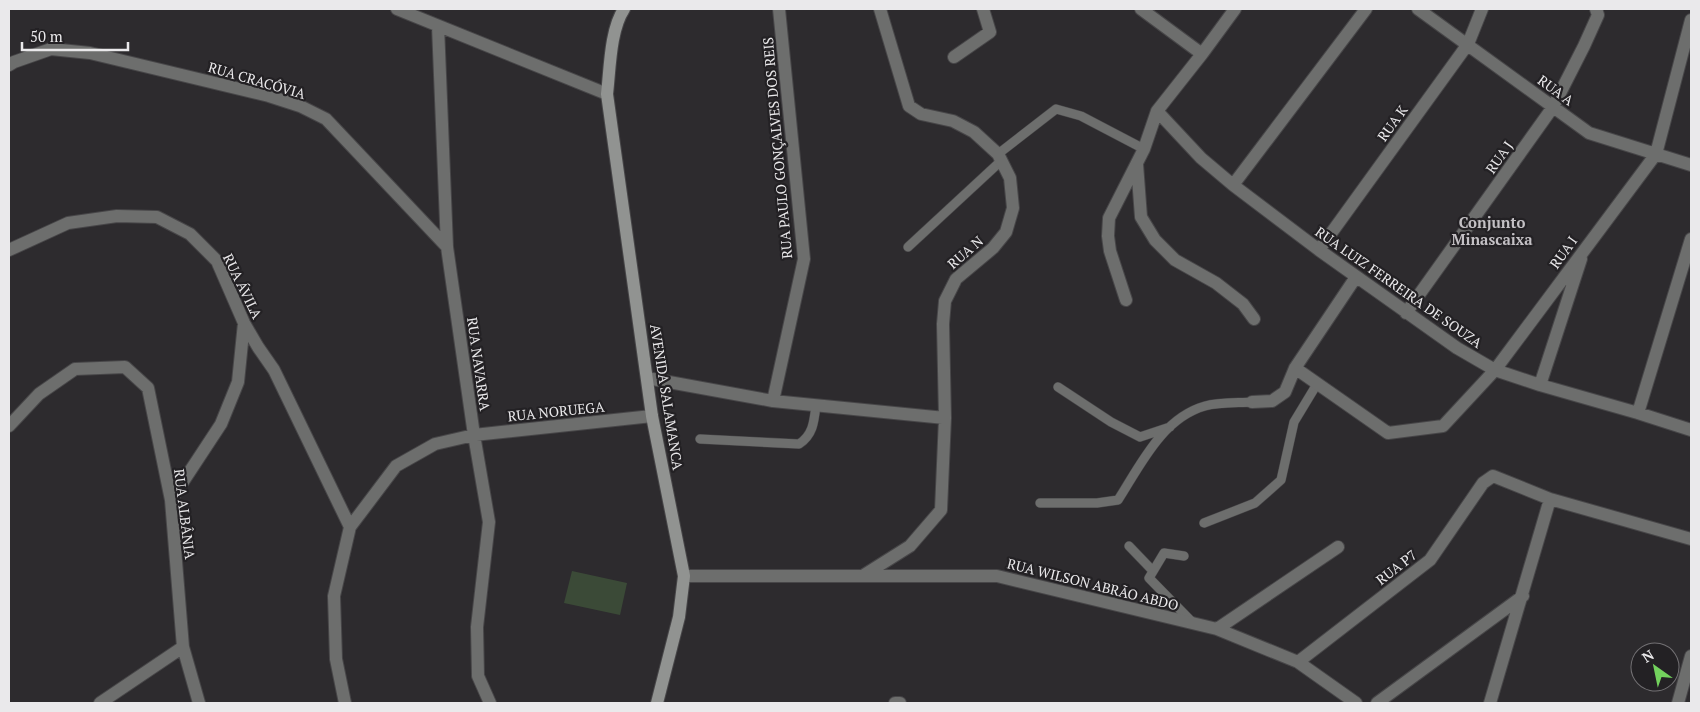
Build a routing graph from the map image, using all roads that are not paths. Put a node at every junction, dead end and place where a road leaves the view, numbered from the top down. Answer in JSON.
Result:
{"nodes":[{"id":1,"x":397,"y":9,"type":"edge"},
{"id":2,"x":624,"y":9,"type":"edge"},
{"id":3,"x":779,"y":9,"type":"edge"},
{"id":4,"x":880,"y":9,"type":"edge"},
{"id":5,"x":983,"y":9,"type":"edge"},
{"id":6,"x":1141,"y":9,"type":"edge"},
{"id":7,"x":1235,"y":9,"type":"edge"},
{"id":8,"x":1366,"y":9,"type":"edge"},
{"id":9,"x":1418,"y":9,"type":"edge"},
{"id":10,"x":1482,"y":9,"type":"edge"},
{"id":11,"x":1596,"y":9,"type":"edge"},
{"id":12,"x":1691,"y":20,"type":"edge"},
{"id":13,"x":438,"y":26,"type":"junction"},
{"id":14,"x":1468,"y":44,"type":"junction"},
{"id":15,"x":1202,"y":54,"type":"junction"},
{"id":16,"x":954,"y":57,"type":"dead end"},
{"id":17,"x":9,"y":66,"type":"edge"},
{"id":18,"x":607,"y":94,"type":"junction"},
{"id":19,"x":1553,"y":107,"type":"junction"},
{"id":20,"x":1156,"y":111,"type":"junction"},
{"id":21,"x":1144,"y":149,"type":"junction"},
{"id":22,"x":1656,"y":154,"type":"junction"},
{"id":23,"x":1000,"y":157,"type":"junction"},
{"id":24,"x":1137,"y":164,"type":"junction"},
{"id":25,"x":1691,"y":165,"type":"edge"},
{"id":26,"x":1233,"y":185,"type":"junction"},
{"id":27,"x":1691,"y":239,"type":"edge"},
{"id":28,"x":447,"y":247,"type":"junction"},
{"id":29,"x":908,"y":247,"type":"dead end"},
{"id":30,"x":1585,"y":247,"type":"junction"},
{"id":31,"x":9,"y":250,"type":"edge"},
{"id":32,"x":1318,"y":250,"type":"junction"},
{"id":33,"x":1356,"y":277,"type":"junction"},
{"id":34,"x":1126,"y":300,"type":"dead end"},
{"id":35,"x":1406,"y":313,"type":"junction"},
{"id":36,"x":1254,"y":319,"type":"dead end"},
{"id":37,"x":244,"y":322,"type":"junction"},
{"id":38,"x":1294,"y":368,"type":"junction"},
{"id":39,"x":1495,"y":370,"type":"junction"},
{"id":40,"x":647,"y":378,"type":"junction"},
{"id":41,"x":1318,"y":384,"type":"junction"},
{"id":42,"x":1540,"y":385,"type":"junction"},
{"id":43,"x":1058,"y":387,"type":"dead end"},
{"id":44,"x":773,"y":401,"type":"junction"},
{"id":45,"x":1252,"y":402,"type":"joint"},
{"id":46,"x":816,"y":405,"type":"junction"},
{"id":47,"x":1638,"y":413,"type":"junction"},
{"id":48,"x":652,"y":416,"type":"junction"},
{"id":49,"x":945,"y":418,"type":"junction"},
{"id":50,"x":9,"y":426,"type":"edge"},
{"id":51,"x":1170,"y":426,"type":"junction"},
{"id":52,"x":1691,"y":430,"type":"edge"},
{"id":53,"x":474,"y":435,"type":"junction"},
{"id":54,"x":700,"y":439,"type":"dead end"},
{"id":55,"x":1550,"y":499,"type":"junction"},
{"id":56,"x":171,"y":500,"type":"junction"},
{"id":57,"x":1040,"y":503,"type":"dead end"},
{"id":58,"x":1204,"y":523,"type":"dead end"},
{"id":59,"x":350,"y":527,"type":"junction"},
{"id":60,"x":1691,"y":539,"type":"edge"},
{"id":61,"x":1129,"y":546,"type":"dead end"},
{"id":62,"x":1338,"y":547,"type":"dead end"},
{"id":63,"x":1184,"y":556,"type":"dead end"},
{"id":64,"x":1153,"y":571,"type":"junction"},
{"id":65,"x":864,"y":575,"type":"junction"},
{"id":66,"x":684,"y":576,"type":"junction"},
{"id":67,"x":1523,"y":596,"type":"junction"},
{"id":68,"x":1193,"y":623,"type":"junction"},
{"id":69,"x":1217,"y":629,"type":"junction"},
{"id":70,"x":183,"y":647,"type":"junction"},
{"id":71,"x":1691,"y":656,"type":"edge"},
{"id":72,"x":1298,"y":662,"type":"junction"},
{"id":73,"x":100,"y":703,"type":"edge"},
{"id":74,"x":199,"y":703,"type":"edge"},
{"id":75,"x":345,"y":703,"type":"edge"},
{"id":76,"x":490,"y":703,"type":"edge"},
{"id":77,"x":657,"y":703,"type":"edge"},
{"id":78,"x":894,"y":703,"type":"edge"},
{"id":79,"x":900,"y":703,"type":"edge"},
{"id":80,"x":1356,"y":703,"type":"edge"},
{"id":81,"x":1377,"y":703,"type":"edge"},
{"id":82,"x":1490,"y":703,"type":"edge"},
{"id":83,"x":1678,"y":703,"type":"edge"}],
"edges":[{"from":1,"to":13,"type":"street"},
{"from":2,"to":18,"type":"street","name":"AVENIDA SALAMANCA"},
{"from":3,"to":44,"type":"street","name":"RUA PAULO GONÇALVES DOS REIS"},
{"from":4,"to":23,"type":"street","name":"RUA N"},
{"from":5,"to":16,"type":"street"},
{"from":6,"to":15,"type":"street"},
{"from":7,"to":15,"type":"street"},
{"from":8,"to":26,"type":"street"},
{"from":9,"to":14,"type":"street","name":"RUA A"},
{"from":10,"to":14,"type":"street","name":"RUA K"},
{"from":11,"to":19,"type":"street","name":"RUA J"},
{"from":12,"to":22,"type":"street"},
{"from":13,"to":18,"type":"street"},
{"from":13,"to":28,"type":"street","name":"RUA NAVARRA"},
{"from":14,"to":19,"type":"street","name":"RUA A"},
{"from":14,"to":32,"type":"street","name":"RUA K"},
{"from":15,"to":20,"type":"street"},
{"from":17,"to":28,"type":"street","name":"RUA CRACÓVIA"},
{"from":18,"to":40,"type":"street","name":"AVENIDA SALAMANCA"},
{"from":19,"to":22,"type":"street","name":"RUA A"},
{"from":19,"to":35,"type":"street","name":"RUA J"},
{"from":20,"to":21,"type":"street"},
{"from":20,"to":26,"type":"street","name":"RUA LUIZ FERREIRA DE SOUZA"},
{"from":21,"to":23,"type":"lane"},
{"from":21,"to":24,"type":"street"},
{"from":22,"to":25,"type":"street","name":"RUA A"},
{"from":22,"to":30,"type":"street","name":"RUA I"},
{"from":23,"to":29,"type":"lane"},
{"from":23,"to":49,"type":"street","name":"RUA N"},
{"from":24,"to":34,"type":"street"},
{"from":24,"to":36,"type":"street"},
{"from":26,"to":32,"type":"street","name":"RUA LUIZ FERREIRA DE SOUZA"},
{"from":27,"to":47,"type":"street"},
{"from":28,"to":53,"type":"street","name":"RUA NAVARRA"},
{"from":30,"to":39,"type":"street","name":"RUA I"},
{"from":30,"to":42,"type":"street"},
{"from":31,"to":37,"type":"street","name":"RUA ÁVILA"},
{"from":32,"to":33,"type":"street","name":"RUA LUIZ FERREIRA DE SOUZA"},
{"from":33,"to":35,"type":"street","name":"RUA LUIZ FERREIRA DE SOUZA"},
{"from":33,"to":38,"type":"street"},
{"from":35,"to":39,"type":"street","name":"RUA LUIZ FERREIRA DE SOUZA"},
{"from":37,"to":56,"type":"street"},
{"from":37,"to":59,"type":"street","name":"RUA ÁVILA"},
{"from":38,"to":41,"type":"street","name":"RUA I"},
{"from":38,"to":45,"type":"street"},
{"from":39,"to":41,"type":"street","name":"RUA I"},
{"from":39,"to":42,"type":"street","name":"RUA LUIZ FERREIRA DE SOUZA"},
{"from":40,"to":44,"type":"street"},
{"from":40,"to":48,"type":"street","name":"AVENIDA SALAMANCA"},
{"from":41,"to":58,"type":"lane"},
{"from":42,"to":47,"type":"street","name":"RUA LUIZ FERREIRA DE SOUZA"},
{"from":43,"to":51,"type":"lane"},
{"from":44,"to":46,"type":"street"},
{"from":45,"to":51,"type":"lane"},
{"from":46,"to":49,"type":"street"},
{"from":46,"to":54,"type":"lane"},
{"from":47,"to":52,"type":"street","name":"RUA LUIZ FERREIRA DE SOUZA"},
{"from":48,"to":53,"type":"street","name":"RUA NORUEGA"},
{"from":48,"to":66,"type":"street","name":"AVENIDA SALAMANCA"},
{"from":49,"to":65,"type":"street","name":"RUA N"},
{"from":50,"to":56,"type":"street","name":"RUA ALBÂNIA"},
{"from":51,"to":57,"type":"lane"},
{"from":53,"to":59,"type":"street","name":"RUA NORUEGA"},
{"from":53,"to":76,"type":"street","name":"RUA NAVARRA"},
{"from":55,"to":60,"type":"street"},
{"from":55,"to":67,"type":"street"},
{"from":55,"to":72,"type":"street","name":"RUA P7"},
{"from":56,"to":70,"type":"street","name":"RUA ALBÂNIA"},
{"from":59,"to":75,"type":"street","name":"RUA NORUEGA"},
{"from":61,"to":64,"type":"lane"},
{"from":62,"to":69,"type":"street"},
{"from":63,"to":64,"type":"lane"},
{"from":64,"to":68,"type":"lane"},
{"from":65,"to":66,"type":"street","name":"RUA WILSON ABRÃO ABDO"},
{"from":65,"to":68,"type":"street","name":"RUA WILSON ABRÃO ABDO"},
{"from":66,"to":77,"type":"street","name":"AVENIDA SALAMANCA"},
{"from":67,"to":81,"type":"street"},
{"from":67,"to":82,"type":"street"},
{"from":68,"to":69,"type":"street","name":"RUA WILSON ABRÃO ABDO"},
{"from":69,"to":72,"type":"street","name":"RUA WILSON ABRÃO ABDO"},
{"from":70,"to":73,"type":"street"},
{"from":70,"to":74,"type":"street","name":"RUA ALBÂNIA"},
{"from":71,"to":83,"type":"street"},
{"from":72,"to":80,"type":"street","name":"RUA WILSON ABRÃO ABDO"},
{"from":78,"to":79,"type":"street"}]}
